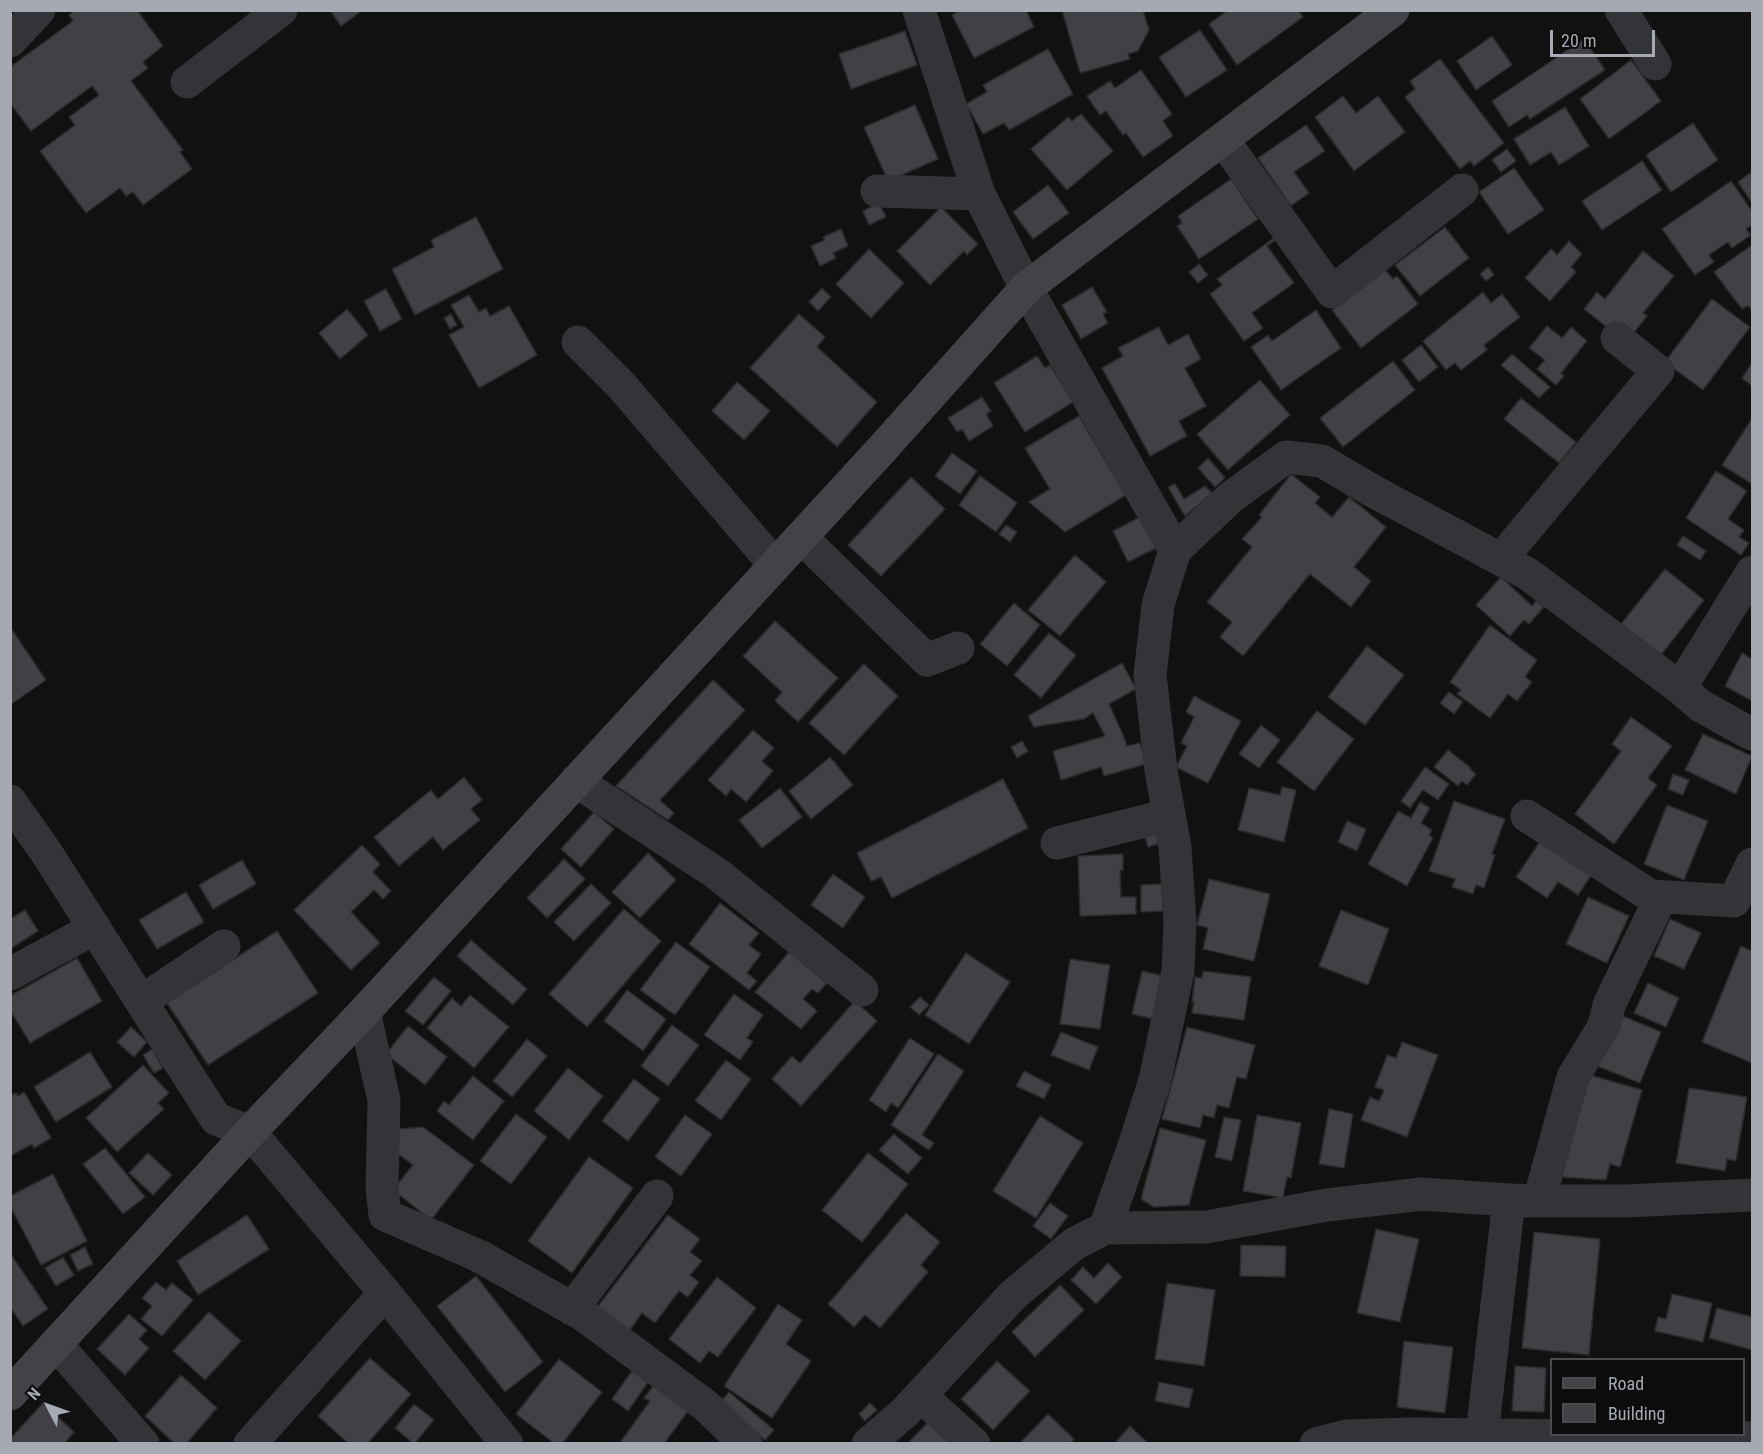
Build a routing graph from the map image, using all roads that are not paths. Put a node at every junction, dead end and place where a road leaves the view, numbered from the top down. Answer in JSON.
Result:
{"nodes":[{"id":1,"x":39,"y":10,"type":"edge"},
{"id":2,"x":281,"y":10,"type":"edge"},
{"id":3,"x":919,"y":10,"type":"edge"},
{"id":4,"x":1393,"y":10,"type":"edge"},
{"id":5,"x":1621,"y":10,"type":"edge"},
{"id":6,"x":10,"y":41,"type":"edge"},
{"id":7,"x":1655,"y":64,"type":"dead end"},
{"id":8,"x":187,"y":82,"type":"dead end"},
{"id":9,"x":1223,"y":140,"type":"junction"},
{"id":10,"x":1462,"y":190,"type":"dead end"},
{"id":11,"x":877,"y":191,"type":"dead end"},
{"id":12,"x":979,"y":194,"type":"junction"},
{"id":13,"x":1026,"y":288,"type":"junction"},
{"id":14,"x":1617,"y":338,"type":"dead end"},
{"id":15,"x":578,"y":342,"type":"dead end"},
{"id":16,"x":801,"y":537,"type":"junction"},
{"id":17,"x":1175,"y":549,"type":"junction"},
{"id":18,"x":1501,"y":559,"type":"junction"},
{"id":19,"x":775,"y":565,"type":"junction"},
{"id":20,"x":1752,"y":572,"type":"edge"},
{"id":21,"x":958,"y":648,"type":"dead end"},
{"id":22,"x":1680,"y":688,"type":"junction"},
{"id":23,"x":1752,"y":734,"type":"edge"},
{"id":24,"x":576,"y":781,"type":"junction"},
{"id":25,"x":10,"y":801,"type":"edge"},
{"id":26,"x":1169,"y":815,"type":"junction"},
{"id":27,"x":1527,"y":816,"type":"dead end"},
{"id":28,"x":1057,"y":843,"type":"dead end"},
{"id":29,"x":1752,"y":864,"type":"edge"},
{"id":30,"x":1661,"y":897,"type":"junction"},
{"id":31,"x":95,"y":928,"type":"junction"},
{"id":32,"x":224,"y":946,"type":"dead end"},
{"id":33,"x":10,"y":974,"type":"edge"},
{"id":34,"x":862,"y":990,"type":"dead end"},
{"id":35,"x":142,"y":1001,"type":"junction"},
{"id":36,"x":364,"y":1012,"type":"junction"},
{"id":37,"x":250,"y":1132,"type":"junction"},
{"id":38,"x":1752,"y":1195,"type":"edge"},
{"id":39,"x":657,"y":1196,"type":"dead end"},
{"id":40,"x":1524,"y":1200,"type":"junction"},
{"id":41,"x":1105,"y":1228,"type":"junction"},
{"id":42,"x":385,"y":1293,"type":"junction"},
{"id":43,"x":572,"y":1309,"type":"junction"},
{"id":44,"x":56,"y":1344,"type":"junction"},
{"id":45,"x":10,"y":1394,"type":"edge"},
{"id":46,"x":921,"y":1395,"type":"junction"},
{"id":47,"x":1482,"y":1435,"type":"junction"},
{"id":48,"x":1752,"y":1438,"type":"edge"},
{"id":49,"x":1704,"y":1441,"type":"edge"},
{"id":50,"x":143,"y":1443,"type":"edge"},
{"id":51,"x":250,"y":1443,"type":"edge"},
{"id":52,"x":507,"y":1443,"type":"edge"},
{"id":53,"x":746,"y":1443,"type":"edge"},
{"id":54,"x":868,"y":1443,"type":"edge"},
{"id":55,"x":974,"y":1443,"type":"edge"},
{"id":56,"x":1316,"y":1443,"type":"edge"}],
"edges":[{"from":1,"to":6,"type":"street"},
{"from":2,"to":8,"type":"street"},
{"from":3,"to":12,"type":"street"},
{"from":4,"to":9,"type":"street"},
{"from":5,"to":7,"type":"street"},
{"from":9,"to":10,"type":"street"},
{"from":9,"to":13,"type":"street"},
{"from":11,"to":12,"type":"street"},
{"from":12,"to":13,"type":"street"},
{"from":13,"to":16,"type":"street"},
{"from":13,"to":17,"type":"street"},
{"from":14,"to":18,"type":"street"},
{"from":15,"to":19,"type":"street"},
{"from":16,"to":19,"type":"street"},
{"from":16,"to":21,"type":"street"},
{"from":17,"to":18,"type":"street"},
{"from":17,"to":26,"type":"street"},
{"from":18,"to":22,"type":"street"},
{"from":19,"to":24,"type":"street"},
{"from":20,"to":22,"type":"street"},
{"from":22,"to":23,"type":"street"},
{"from":24,"to":34,"type":"street"},
{"from":24,"to":36,"type":"street"},
{"from":25,"to":31,"type":"street"},
{"from":26,"to":28,"type":"street"},
{"from":26,"to":41,"type":"street"},
{"from":27,"to":30,"type":"street"},
{"from":29,"to":30,"type":"street"},
{"from":30,"to":40,"type":"street"},
{"from":31,"to":33,"type":"street"},
{"from":31,"to":35,"type":"street"},
{"from":32,"to":35,"type":"street"},
{"from":35,"to":37,"type":"street"},
{"from":36,"to":37,"type":"street"},
{"from":36,"to":43,"type":"street"},
{"from":37,"to":42,"type":"street"},
{"from":37,"to":44,"type":"street"},
{"from":38,"to":40,"type":"street"},
{"from":39,"to":43,"type":"street"},
{"from":40,"to":41,"type":"street"},
{"from":40,"to":47,"type":"street"},
{"from":41,"to":46,"type":"street"},
{"from":42,"to":51,"type":"street"},
{"from":42,"to":52,"type":"street"},
{"from":43,"to":53,"type":"street"},
{"from":44,"to":45,"type":"street"},
{"from":44,"to":50,"type":"street"},
{"from":46,"to":54,"type":"street"},
{"from":46,"to":55,"type":"street"},
{"from":47,"to":49,"type":"street"},
{"from":47,"to":56,"type":"street"},
{"from":48,"to":49,"type":"street"}]}
